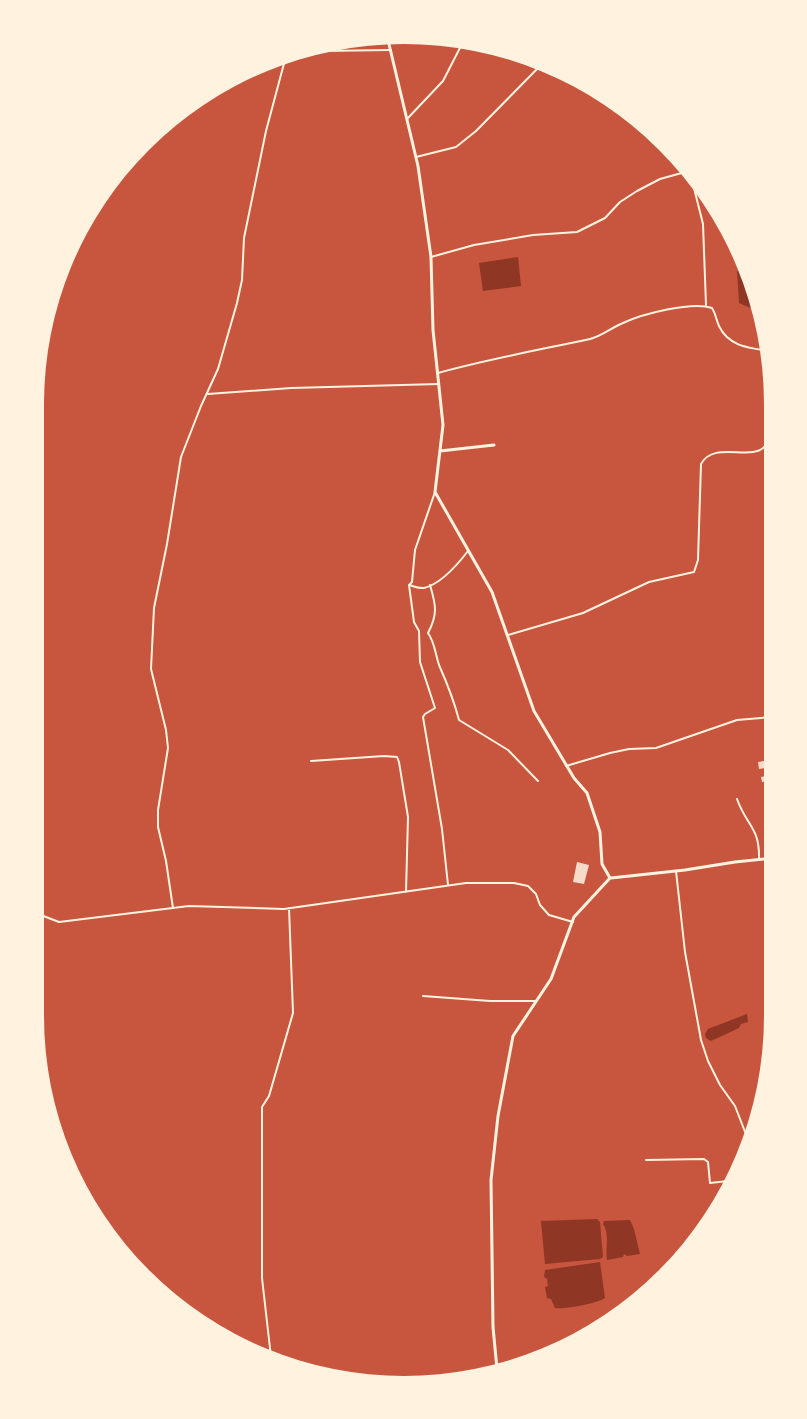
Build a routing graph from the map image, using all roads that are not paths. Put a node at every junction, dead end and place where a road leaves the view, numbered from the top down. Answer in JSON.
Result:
{"nodes":[{"id":1,"x":389,"y":44,"type":"edge"},
{"id":2,"x":460,"y":48,"type":"edge"},
{"id":3,"x":391,"y":50,"type":"junction"},
{"id":4,"x":330,"y":51,"type":"edge"},
{"id":5,"x":284,"y":65,"type":"edge"},
{"id":6,"x":537,"y":69,"type":"edge"},
{"id":7,"x":407,"y":119,"type":"junction"},
{"id":8,"x":416,"y":157,"type":"junction"},
{"id":9,"x":680,"y":174,"type":"edge"},
{"id":10,"x":695,"y":192,"type":"edge"},
{"id":11,"x":431,"y":257,"type":"junction"},
{"id":12,"x":706,"y":306,"type":"junction"},
{"id":13,"x":759,"y":349,"type":"edge"},
{"id":14,"x":438,"y":373,"type":"junction"},
{"id":15,"x":439,"y":384,"type":"junction"},
{"id":16,"x":207,"y":394,"type":"junction"},
{"id":17,"x":494,"y":444,"type":"dead end"},
{"id":18,"x":764,"y":447,"type":"edge"},
{"id":19,"x":440,"y":451,"type":"junction"},
{"id":20,"x":435,"y":492,"type":"junction"},
{"id":21,"x":468,"y":551,"type":"junction"},
{"id":22,"x":409,"y":585,"type":"junction"},
{"id":23,"x":430,"y":585,"type":"junction"},
{"id":24,"x":506,"y":635,"type":"junction"},
{"id":25,"x":764,"y":718,"type":"edge"},
{"id":26,"x":311,"y":761,"type":"dead end"},
{"id":27,"x":566,"y":766,"type":"junction"},
{"id":28,"x":538,"y":781,"type":"dead end"},
{"id":29,"x":737,"y":800,"type":"dead end"},
{"id":30,"x":764,"y":859,"type":"edge"},
{"id":31,"x":759,"y":860,"type":"junction"},
{"id":32,"x":676,"y":871,"type":"junction"},
{"id":33,"x":610,"y":878,"type":"junction"},
{"id":34,"x":448,"y":885,"type":"junction"},
{"id":35,"x":406,"y":892,"type":"junction"},
{"id":36,"x":173,"y":908,"type":"junction"},
{"id":37,"x":289,"y":908,"type":"junction"},
{"id":38,"x":44,"y":916,"type":"edge"},
{"id":39,"x":573,"y":922,"type":"junction"},
{"id":40,"x":423,"y":996,"type":"dead end"},
{"id":41,"x":536,"y":1001,"type":"junction"},
{"id":42,"x":744,"y":1130,"type":"edge"},
{"id":43,"x":646,"y":1160,"type":"dead end"},
{"id":44,"x":723,"y":1182,"type":"edge"},
{"id":45,"x":270,"y":1350,"type":"edge"},
{"id":46,"x":496,"y":1363,"type":"edge"}],
"edges":[{"from":1,"to":3,"type":"street"},
{"from":2,"to":7,"type":"street"},
{"from":3,"to":4,"type":"street"},
{"from":3,"to":7,"type":"street"},
{"from":5,"to":16,"type":"street"},
{"from":6,"to":8,"type":"street"},
{"from":7,"to":8,"type":"street"},
{"from":8,"to":11,"type":"street"},
{"from":9,"to":11,"type":"street"},
{"from":10,"to":12,"type":"street"},
{"from":11,"to":14,"type":"street"},
{"from":12,"to":13,"type":"street"},
{"from":12,"to":14,"type":"street"},
{"from":14,"to":15,"type":"street"},
{"from":15,"to":16,"type":"street"},
{"from":15,"to":19,"type":"street"},
{"from":16,"to":36,"type":"street"},
{"from":17,"to":19,"type":"street"},
{"from":18,"to":24,"type":"street"},
{"from":19,"to":20,"type":"street"},
{"from":20,"to":21,"type":"street"},
{"from":20,"to":22,"type":"street"},
{"from":21,"to":23,"type":"street"},
{"from":21,"to":24,"type":"street"},
{"from":22,"to":23,"type":"street"},
{"from":22,"to":34,"type":"street"},
{"from":23,"to":28,"type":"street"},
{"from":24,"to":27,"type":"street"},
{"from":25,"to":27,"type":"street"},
{"from":26,"to":35,"type":"street"},
{"from":27,"to":33,"type":"street"},
{"from":29,"to":31,"type":"street"},
{"from":30,"to":31,"type":"street"},
{"from":31,"to":32,"type":"street"},
{"from":32,"to":33,"type":"street"},
{"from":32,"to":42,"type":"street"},
{"from":33,"to":39,"type":"street"},
{"from":34,"to":35,"type":"street"},
{"from":34,"to":39,"type":"street"},
{"from":35,"to":37,"type":"street"},
{"from":36,"to":37,"type":"street"},
{"from":36,"to":38,"type":"street"},
{"from":37,"to":45,"type":"street"},
{"from":39,"to":41,"type":"street"},
{"from":40,"to":41,"type":"street"},
{"from":41,"to":46,"type":"street"},
{"from":43,"to":44,"type":"street"}]}
